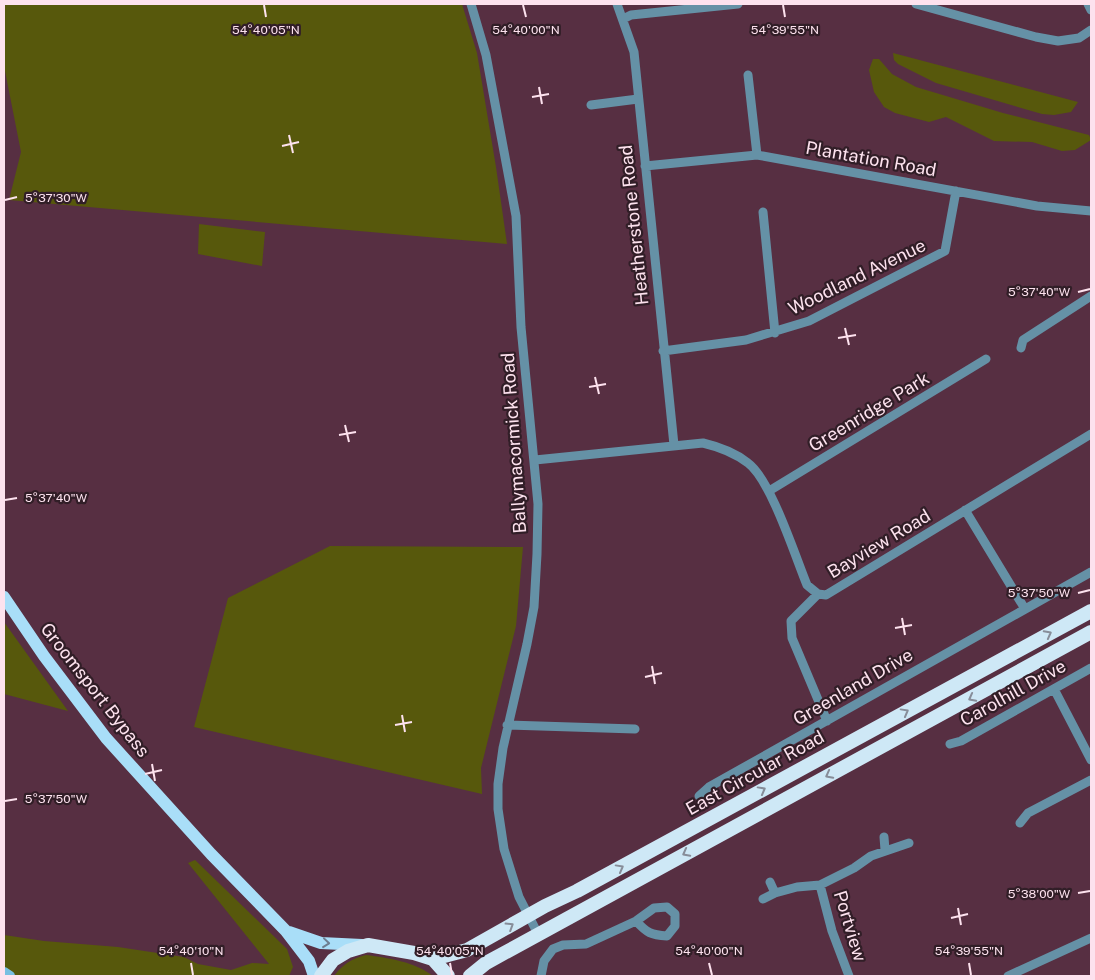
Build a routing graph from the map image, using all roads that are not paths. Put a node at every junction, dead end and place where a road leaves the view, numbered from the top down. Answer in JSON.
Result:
{"nodes":[{"id":1,"x":472,"y":4,"type":"edge"},
{"id":2,"x":617,"y":4,"type":"edge"},
{"id":3,"x":738,"y":4,"type":"edge"},
{"id":4,"x":916,"y":4,"type":"edge"},
{"id":5,"x":1088,"y":4,"type":"edge"},
{"id":6,"x":1091,"y":10,"type":"edge"},
{"id":7,"x":623,"y":19,"type":"junction"},
{"id":8,"x":1091,"y":30,"type":"edge"},
{"id":9,"x":748,"y":75,"type":"dead end"},
{"id":10,"x":638,"y":99,"type":"junction"},
{"id":11,"x":591,"y":105,"type":"dead end"},
{"id":12,"x":757,"y":155,"type":"junction"},
{"id":13,"x":645,"y":166,"type":"junction"},
{"id":14,"x":956,"y":191,"type":"junction"},
{"id":15,"x":1091,"y":211,"type":"edge"},
{"id":16,"x":763,"y":212,"type":"dead end"},
{"id":17,"x":1091,"y":296,"type":"edge"},
{"id":18,"x":775,"y":332,"type":"junction"},
{"id":19,"x":1021,"y":348,"type":"dead end"},
{"id":20,"x":663,"y":351,"type":"junction"},
{"id":21,"x":986,"y":360,"type":"dead end"},
{"id":22,"x":1091,"y":434,"type":"edge"},
{"id":23,"x":674,"y":445,"type":"junction"},
{"id":24,"x":535,"y":460,"type":"junction"},
{"id":25,"x":769,"y":491,"type":"junction"},
{"id":26,"x":965,"y":510,"type":"junction"},
{"id":27,"x":1091,"y":572,"type":"edge"},
{"id":28,"x":818,"y":594,"type":"junction"},
{"id":29,"x":4,"y":597,"type":"edge"},
{"id":30,"x":1025,"y":609,"type":"junction"},
{"id":31,"x":1091,"y":611,"type":"edge"},
{"id":32,"x":1091,"y":632,"type":"edge"},
{"id":33,"x":1091,"y":668,"type":"edge"},
{"id":34,"x":1054,"y":689,"type":"junction"},
{"id":35,"x":827,"y":721,"type":"junction"},
{"id":36,"x":507,"y":724,"type":"junction"},
{"id":37,"x":635,"y":729,"type":"dead end"},
{"id":38,"x":950,"y":744,"type":"dead end"},
{"id":39,"x":1091,"y":760,"type":"edge"},
{"id":40,"x":1091,"y":780,"type":"edge"},
{"id":41,"x":700,"y":796,"type":"dead end"},
{"id":42,"x":1020,"y":823,"type":"dead end"},
{"id":43,"x":884,"y":836,"type":"dead end"},
{"id":44,"x":909,"y":843,"type":"dead end"},
{"id":45,"x":885,"y":850,"type":"junction"},
{"id":46,"x":770,"y":882,"type":"dead end"},
{"id":47,"x":820,"y":885,"type":"junction"},
{"id":48,"x":775,"y":893,"type":"junction"},
{"id":49,"x":763,"y":899,"type":"dead end"},
{"id":50,"x":527,"y":915,"type":"junction"},
{"id":51,"x":636,"y":921,"type":"dead end"},
{"id":52,"x":286,"y":931,"type":"junction"},
{"id":53,"x":538,"y":934,"type":"junction"},
{"id":54,"x":1091,"y":938,"type":"edge"},
{"id":55,"x":368,"y":946,"type":"junction"},
{"id":56,"x":433,"y":959,"type":"junction"},
{"id":57,"x":4,"y":972,"type":"edge"},
{"id":58,"x":10,"y":976,"type":"edge"},
{"id":59,"x":314,"y":976,"type":"edge"},
{"id":60,"x":321,"y":976,"type":"edge"},
{"id":61,"x":448,"y":976,"type":"edge"},
{"id":62,"x":470,"y":976,"type":"edge"},
{"id":63,"x":541,"y":976,"type":"edge"},
{"id":64,"x":849,"y":976,"type":"edge"},
{"id":65,"x":1008,"y":976,"type":"edge"}],
"edges":[{"from":1,"to":24,"type":"street","name":"Ballymacormick Road"},
{"from":2,"to":7,"type":"street","name":"Heatherstone Road"},
{"from":3,"to":7,"type":"street"},
{"from":4,"to":8,"type":"street"},
{"from":5,"to":6,"type":"street"},
{"from":7,"to":10,"type":"street","name":"Heatherstone Road"},
{"from":9,"to":12,"type":"street"},
{"from":10,"to":11,"type":"street"},
{"from":10,"to":13,"type":"street","name":"Heatherstone Road"},
{"from":12,"to":13,"type":"street","name":"Plantation Road"},
{"from":12,"to":14,"type":"street","name":"Plantation Road"},
{"from":13,"to":20,"type":"street","name":"Heatherstone Road"},
{"from":14,"to":15,"type":"street","name":"Plantation Road"},
{"from":14,"to":18,"type":"street","name":"Woodland Avenue"},
{"from":16,"to":18,"type":"street"},
{"from":17,"to":19,"type":"street"},
{"from":18,"to":20,"type":"street","name":"Woodland Avenue"},
{"from":20,"to":23,"type":"street","name":"Heatherstone Road"},
{"from":21,"to":25,"type":"street","name":"Greenridge Park"},
{"from":22,"to":26,"type":"street","name":"Bayview Road"},
{"from":23,"to":24,"type":"street","name":"Bayview Road"},
{"from":23,"to":25,"type":"street","name":"Bayview Road"},
{"from":24,"to":36,"type":"street","name":"Ballymacormick Road"},
{"from":25,"to":28,"type":"street","name":"Bayview Road"},
{"from":26,"to":28,"type":"street","name":"Bayview Road"},
{"from":26,"to":30,"type":"street"},
{"from":27,"to":30,"type":"street","name":"Greenland Drive"},
{"from":28,"to":35,"type":"street"},
{"from":29,"to":52,"type":"main road","name":"Groomsport Bypass"},
{"from":30,"to":35,"type":"street","name":"Greenland Drive"},
{"from":50,"to":31,"type":"highway","name":"East Circular Road","one_way":true},
{"from":32,"to":53,"type":"highway","name":"East Circular Road","one_way":true},
{"from":33,"to":34,"type":"street","name":"Carolhill Drive"},
{"from":34,"to":38,"type":"street","name":"Carolhill Drive"},
{"from":34,"to":39,"type":"street"},
{"from":35,"to":41,"type":"street","name":"Greenland Drive"},
{"from":36,"to":37,"type":"street"},
{"from":36,"to":50,"type":"street","name":"Ballymacormick Road"},
{"from":40,"to":42,"type":"street"},
{"from":43,"to":45,"type":"street"},
{"from":44,"to":45,"type":"street","name":"Portview"},
{"from":45,"to":47,"type":"street","name":"Portview"},
{"from":46,"to":48,"type":"street"},
{"from":47,"to":48,"type":"street","name":"Portview"},
{"from":47,"to":64,"type":"street","name":"Portview"},
{"from":48,"to":49,"type":"street","name":"Portview"},
{"from":50,"to":53,"type":"street","name":"Ballymacormick Road"},
{"from":56,"to":50,"type":"highway","name":"East Circular Road","one_way":true},
{"from":51,"to":63,"type":"street"},
{"from":52,"to":55,"type":"main road","name":"Groomsport Bypass","one_way":true},
{"from":52,"to":59,"type":"main road","name":"Groomsport Bypass"},
{"from":53,"to":62,"type":"highway","name":"East Circular Road"},
{"from":54,"to":65,"type":"street"},
{"from":55,"to":56,"type":"highway"},
{"from":55,"to":60,"type":"highway"},
{"from":56,"to":61,"type":"highway"},
{"from":57,"to":58,"type":"main road"}]}
